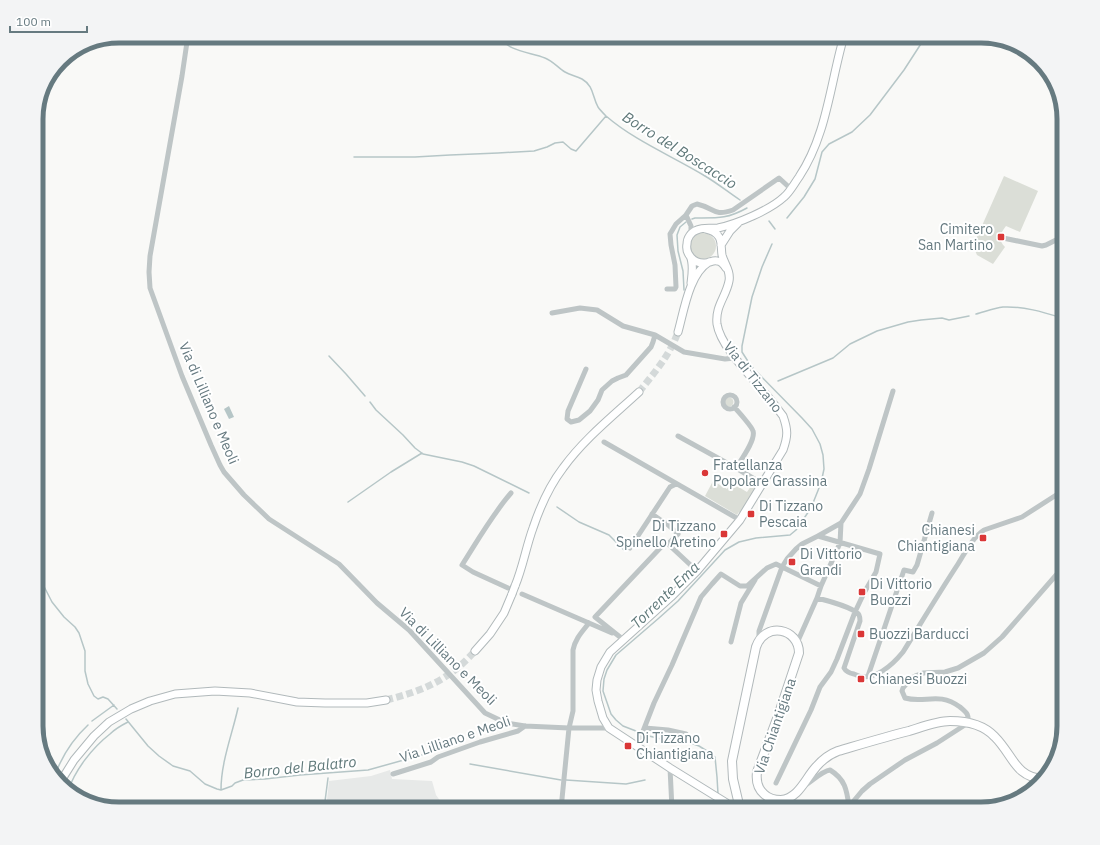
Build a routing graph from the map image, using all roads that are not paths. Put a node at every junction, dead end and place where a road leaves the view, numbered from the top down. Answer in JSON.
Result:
{"nodes":[{"id":1,"x":187,"y":43,"type":"edge"},
{"id":2,"x":842,"y":43,"type":"edge"},
{"id":3,"x":791,"y":189,"type":"junction"},
{"id":4,"x":686,"y":215,"type":"junction"},
{"id":5,"x":745,"y":219,"type":"junction"},
{"id":6,"x":690,"y":223,"type":"junction"},
{"id":7,"x":703,"y":229,"type":"junction"},
{"id":8,"x":691,"y":234,"type":"junction"},
{"id":9,"x":1003,"y":238,"type":"dead end"},
{"id":10,"x":1057,"y":240,"type":"edge"},
{"id":11,"x":721,"y":246,"type":"junction"},
{"id":12,"x":690,"y":256,"type":"junction"},
{"id":13,"x":710,"y":262,"type":"junction"},
{"id":14,"x":729,"y":271,"type":"junction"},
{"id":15,"x":667,"y":290,"type":"dead end"},
{"id":16,"x":690,"y":291,"type":"junction"},
{"id":17,"x":552,"y":313,"type":"dead end"},
{"id":18,"x":678,"y":332,"type":"tunnel mouth"},
{"id":19,"x":655,"y":335,"type":"junction"},
{"id":20,"x":735,"y":358,"type":"junction"},
{"id":21,"x":586,"y":369,"type":"dead end"},
{"id":22,"x":893,"y":391,"type":"dead end"},
{"id":23,"x":639,"y":392,"type":"tunnel mouth"},
{"id":24,"x":734,"y":406,"type":"dead end"},
{"id":25,"x":678,"y":436,"type":"dead end"},
{"id":26,"x":604,"y":442,"type":"dead end"},
{"id":27,"x":736,"y":468,"type":"junction"},
{"id":28,"x":670,"y":480,"type":"junction"},
{"id":29,"x":676,"y":484,"type":"junction"},
{"id":30,"x":763,"y":484,"type":"junction"},
{"id":31,"x":670,"y":487,"type":"junction"},
{"id":32,"x":512,"y":493,"type":"dead end"},
{"id":33,"x":1057,"y":494,"type":"edge"},
{"id":34,"x":932,"y":513,"type":"dead end"},
{"id":35,"x":652,"y":514,"type":"junction"},
{"id":36,"x":740,"y":520,"type":"junction"},
{"id":37,"x":841,"y":523,"type":"junction"},
{"id":38,"x":818,"y":536,"type":"junction"},
{"id":39,"x":840,"y":543,"type":"junction"},
{"id":40,"x":668,"y":544,"type":"junction"},
{"id":41,"x":630,"y":548,"type":"dead end"},
{"id":42,"x":782,"y":567,"type":"junction"},
{"id":43,"x":697,"y":571,"type":"junction"},
{"id":44,"x":759,"y":574,"type":"junction"},
{"id":45,"x":1057,"y":574,"type":"edge"},
{"id":46,"x":821,"y":586,"type":"junction"},
{"id":47,"x":511,"y":589,"type":"junction"},
{"id":48,"x":522,"y":594,"type":"dead end"},
{"id":49,"x":817,"y":598,"type":"junction"},
{"id":50,"x":855,"y":612,"type":"junction"},
{"id":51,"x":589,"y":623,"type":"junction"},
{"id":52,"x":622,"y":638,"type":"junction"},
{"id":53,"x":759,"y":639,"type":"junction"},
{"id":54,"x":731,"y":642,"type":"dead end"},
{"id":55,"x":796,"y":643,"type":"junction"},
{"id":56,"x":475,"y":651,"type":"tunnel mouth"},
{"id":57,"x":868,"y":676,"type":"junction"},
{"id":58,"x":386,"y":700,"type":"tunnel mouth"},
{"id":59,"x":968,"y":723,"type":"junction"},
{"id":60,"x":525,"y":726,"type":"junction"},
{"id":61,"x":570,"y":728,"type":"junction"},
{"id":62,"x":609,"y":728,"type":"junction"},
{"id":63,"x":645,"y":729,"type":"junction"},
{"id":64,"x":686,"y":734,"type":"dead end"},
{"id":65,"x":638,"y":748,"type":"junction"},
{"id":66,"x":670,"y":768,"type":"junction"},
{"id":67,"x":393,"y":774,"type":"dead end"},
{"id":68,"x":64,"y":778,"type":"edge"},
{"id":69,"x":1036,"y":779,"type":"edge"},
{"id":70,"x":776,"y":783,"type":"dead end"},
{"id":71,"x":801,"y":787,"type":"junction"},
{"id":72,"x":562,"y":802,"type":"edge"},
{"id":73,"x":672,"y":802,"type":"edge"},
{"id":74,"x":725,"y":802,"type":"edge"},
{"id":75,"x":738,"y":802,"type":"edge"},
{"id":76,"x":848,"y":802,"type":"edge"},
{"id":77,"x":853,"y":802,"type":"edge"}],
"edges":[{"from":1,"to":60,"type":"street","name":"Via di Lilliano e Meoli"},
{"from":2,"to":3,"type":"main road"},
{"from":3,"to":4,"type":"street"},
{"from":3,"to":5,"type":"main road"},
{"from":4,"to":6,"type":"street"},
{"from":4,"to":15,"type":"street"},
{"from":5,"to":7,"type":"main road"},
{"from":5,"to":11,"type":"main road"},
{"from":6,"to":7,"type":"street","name":"Via di Tizzano"},
{"from":6,"to":8,"type":"street"},
{"from":7,"to":8,"type":"main road"},
{"from":7,"to":11,"type":"main road","name":"Via di Tizzano"},
{"from":8,"to":12,"type":"main road"},
{"from":9,"to":10,"type":"street"},
{"from":11,"to":13,"type":"main road"},
{"from":11,"to":14,"type":"main road","name":"Via di Tizzano"},
{"from":12,"to":13,"type":"main road"},
{"from":12,"to":16,"type":"main road"},
{"from":13,"to":14,"type":"main road"},
{"from":13,"to":16,"type":"main road"},
{"from":14,"to":20,"type":"main road","name":"Via di Tizzano"},
{"from":16,"to":18,"type":"main road"},
{"from":17,"to":19,"type":"street"},
{"from":19,"to":20,"type":"street"},
{"from":19,"to":21,"type":"street"},
{"from":20,"to":30,"type":"main road","name":"Via di Tizzano"},
{"from":22,"to":37,"type":"street"},
{"from":23,"to":47,"type":"main road"},
{"from":24,"to":27,"type":"street"},
{"from":25,"to":27,"type":"street"},
{"from":26,"to":28,"type":"street"},
{"from":27,"to":30,"type":"street"},
{"from":28,"to":29,"type":"street"},
{"from":28,"to":31,"type":"street"},
{"from":29,"to":31,"type":"street"},
{"from":29,"to":36,"type":"street"},
{"from":30,"to":36,"type":"main road","name":"Via di Tizzano"},
{"from":31,"to":35,"type":"street"},
{"from":32,"to":47,"type":"street"},
{"from":33,"to":57,"type":"street"},
{"from":34,"to":57,"type":"street"},
{"from":35,"to":40,"type":"street"},
{"from":35,"to":41,"type":"street"},
{"from":36,"to":43,"type":"main road","name":"Via di Tizzano"},
{"from":37,"to":38,"type":"street"},
{"from":37,"to":39,"type":"street"},
{"from":38,"to":39,"type":"street"},
{"from":38,"to":42,"type":"street"},
{"from":39,"to":46,"type":"street"},
{"from":39,"to":50,"type":"street"},
{"from":40,"to":43,"type":"street"},
{"from":40,"to":52,"type":"street"},
{"from":42,"to":44,"type":"street"},
{"from":42,"to":46,"type":"street"},
{"from":42,"to":53,"type":"street"},
{"from":43,"to":52,"type":"main road","name":"Via di Tizzano"},
{"from":44,"to":54,"type":"street"},
{"from":44,"to":63,"type":"street"},
{"from":45,"to":59,"type":"street"},
{"from":46,"to":49,"type":"street"},
{"from":47,"to":56,"type":"main road"},
{"from":48,"to":51,"type":"street"},
{"from":49,"to":50,"type":"street"},
{"from":49,"to":55,"type":"street"},
{"from":50,"to":57,"type":"street"},
{"from":50,"to":70,"type":"street"},
{"from":51,"to":52,"type":"street"},
{"from":51,"to":61,"type":"street"},
{"from":52,"to":62,"type":"main road","name":"Via di Tizzano"},
{"from":53,"to":55,"type":"main road"},
{"from":53,"to":75,"type":"main road","name":"Via Chiantigiana"},
{"from":55,"to":71,"type":"main road","name":"Via Chiantigiana"},
{"from":58,"to":68,"type":"main road"},
{"from":59,"to":69,"type":"main road","name":"Via Chiantigiana"},
{"from":59,"to":71,"type":"main road","name":"Via Chiantigiana"},
{"from":59,"to":77,"type":"street"},
{"from":60,"to":61,"type":"street","name":"Via di Lilliano e Meoli"},
{"from":60,"to":67,"type":"street","name":"Via Lilliano e Meoli"},
{"from":61,"to":62,"type":"street","name":"Via di Lilliano e Meoli"},
{"from":61,"to":72,"type":"street"},
{"from":62,"to":65,"type":"main road"},
{"from":63,"to":64,"type":"street"},
{"from":63,"to":65,"type":"street"},
{"from":65,"to":66,"type":"main road"},
{"from":66,"to":73,"type":"street"},
{"from":66,"to":74,"type":"main road"},
{"from":71,"to":76,"type":"street"}]}
